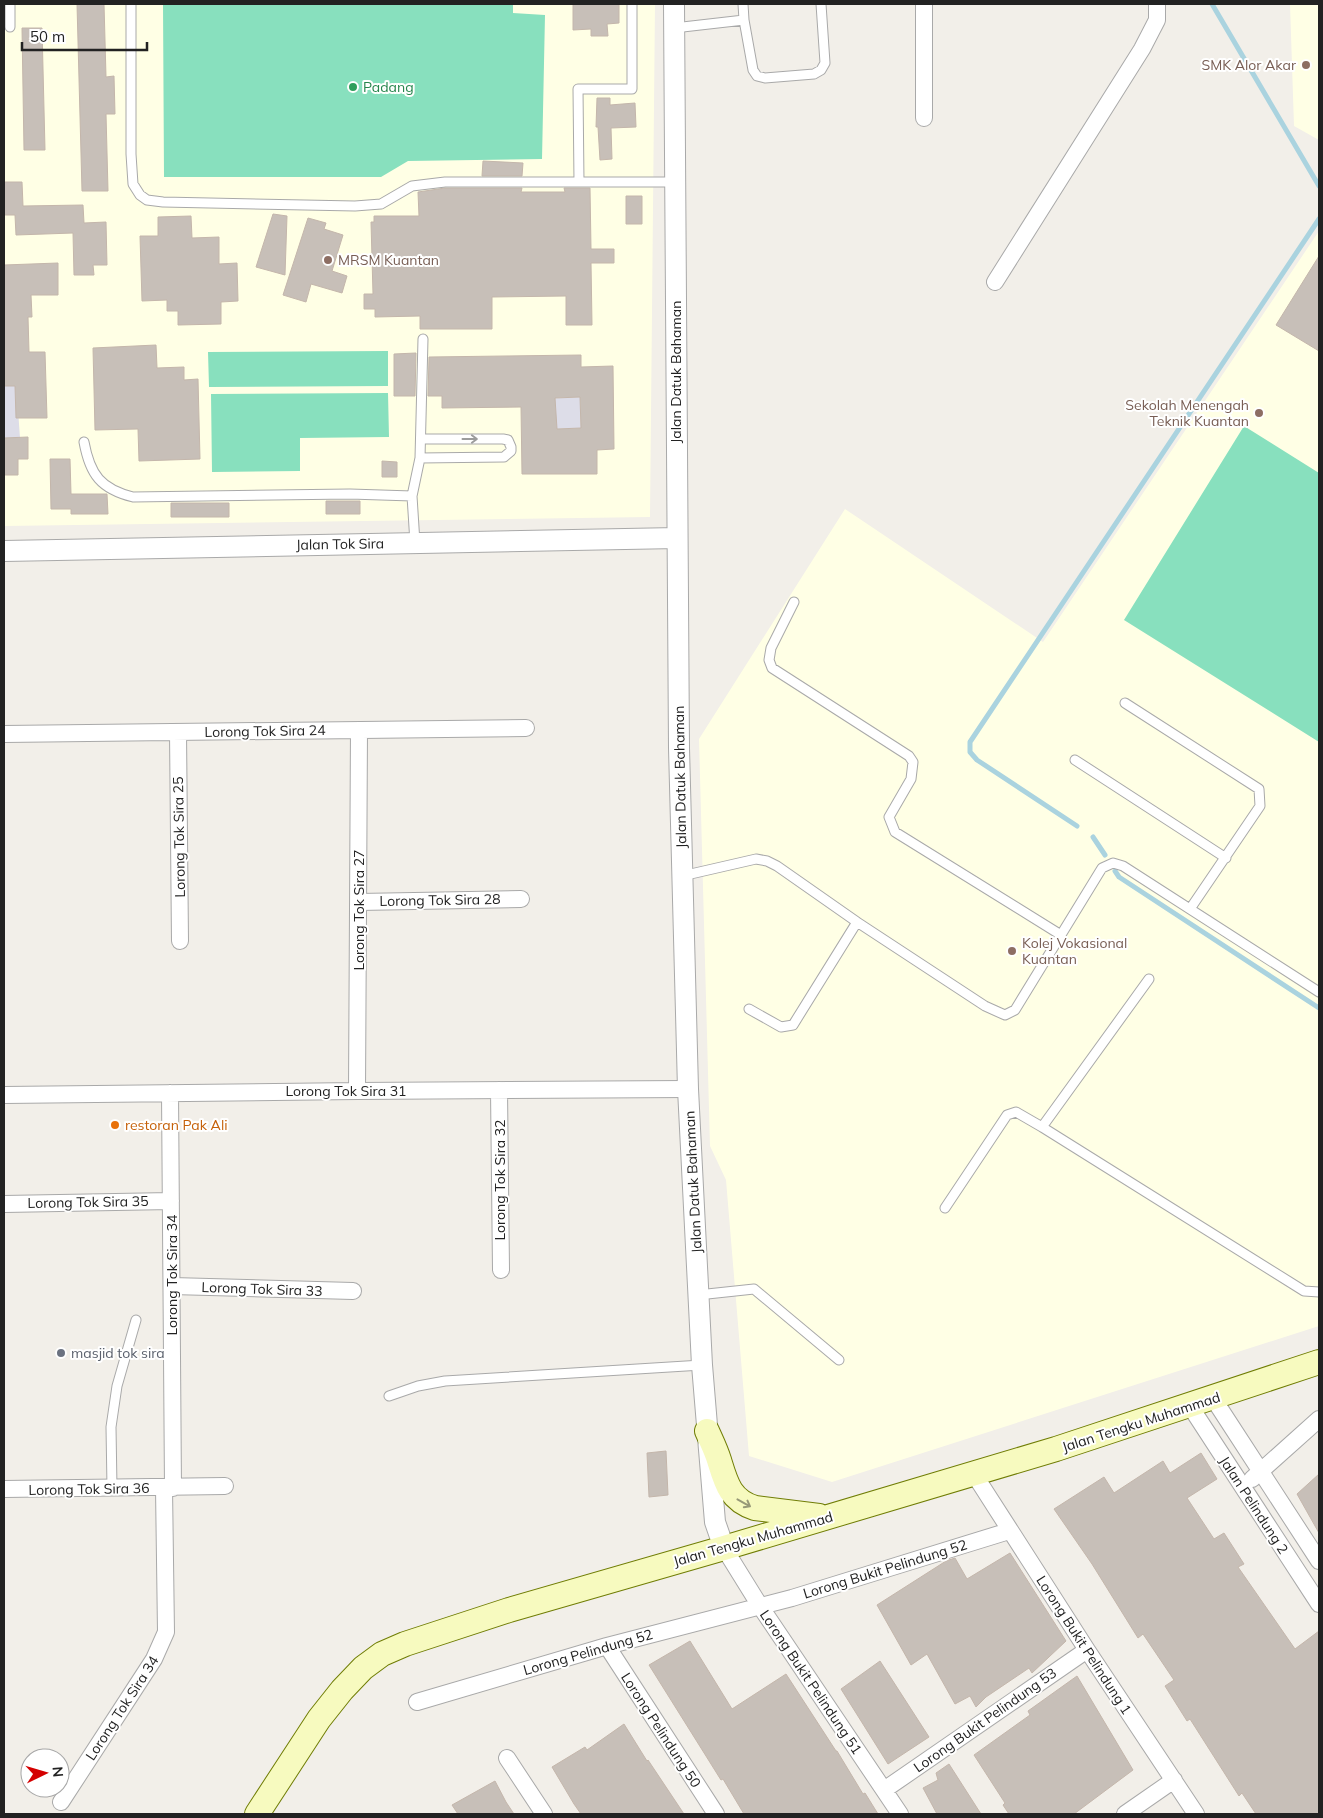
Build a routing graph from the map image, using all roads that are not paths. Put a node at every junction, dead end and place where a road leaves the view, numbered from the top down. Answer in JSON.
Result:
{"nodes":[{"id":1,"x":10,"y":4,"type":"edge"},
{"id":2,"x":131,"y":4,"type":"edge"},
{"id":3,"x":632,"y":4,"type":"edge"},
{"id":4,"x":674,"y":4,"type":"edge"},
{"id":5,"x":743,"y":4,"type":"edge"},
{"id":6,"x":821,"y":4,"type":"edge"},
{"id":7,"x":924,"y":4,"type":"edge"},
{"id":8,"x":1157,"y":4,"type":"edge"},
{"id":9,"x":744,"y":20,"type":"junction"},
{"id":10,"x":10,"y":27,"type":"dead end"},
{"id":11,"x":674,"y":28,"type":"junction"},
{"id":12,"x":924,"y":118,"type":"dead end"},
{"id":13,"x":579,"y":182,"type":"junction"},
{"id":14,"x":674,"y":182,"type":"junction"},
{"id":15,"x":995,"y":282,"type":"dead end"},
{"id":16,"x":423,"y":339,"type":"dead end"},
{"id":17,"x":421,"y":438,"type":"junction"},
{"id":18,"x":84,"y":442,"type":"dead end"},
{"id":19,"x":420,"y":458,"type":"junction"},
{"id":20,"x":412,"y":496,"type":"junction"},
{"id":21,"x":677,"y":538,"type":"junction"},
{"id":22,"x":415,"y":543,"type":"junction"},
{"id":23,"x":4,"y":551,"type":"edge"},
{"id":24,"x":794,"y":602,"type":"dead end"},
{"id":25,"x":1125,"y":702,"type":"dead end"},
{"id":26,"x":526,"y":728,"type":"dead end"},
{"id":27,"x":359,"y":730,"type":"junction"},
{"id":28,"x":178,"y":732,"type":"junction"},
{"id":29,"x":4,"y":734,"type":"edge"},
{"id":30,"x":1075,"y":760,"type":"dead end"},
{"id":31,"x":1226,"y":858,"type":"junction"},
{"id":32,"x":682,"y":876,"type":"junction"},
{"id":33,"x":521,"y":899,"type":"dead end"},
{"id":34,"x":359,"y":902,"type":"junction"},
{"id":35,"x":1190,"y":909,"type":"junction"},
{"id":36,"x":857,"y":922,"type":"junction"},
{"id":37,"x":1061,"y":935,"type":"junction"},
{"id":38,"x":180,"y":941,"type":"dead end"},
{"id":39,"x":1149,"y":979,"type":"dead end"},
{"id":40,"x":1319,"y":992,"type":"edge"},
{"id":41,"x":749,"y":1009,"type":"dead end"},
{"id":42,"x":688,"y":1089,"type":"junction"},
{"id":43,"x":499,"y":1090,"type":"junction"},
{"id":44,"x":357,"y":1091,"type":"junction"},
{"id":45,"x":170,"y":1093,"type":"junction"},
{"id":46,"x":4,"y":1095,"type":"edge"},
{"id":47,"x":1042,"y":1127,"type":"junction"},
{"id":48,"x":171,"y":1201,"type":"junction"},
{"id":49,"x":4,"y":1204,"type":"edge"},
{"id":50,"x":945,"y":1208,"type":"dead end"},
{"id":51,"x":501,"y":1270,"type":"dead end"},
{"id":52,"x":172,"y":1286,"type":"junction"},
{"id":53,"x":353,"y":1291,"type":"dead end"},
{"id":54,"x":1319,"y":1292,"type":"edge"},
{"id":55,"x":698,"y":1295,"type":"junction"},
{"id":56,"x":136,"y":1320,"type":"dead end"},
{"id":57,"x":839,"y":1360,"type":"dead end"},
{"id":58,"x":1319,"y":1362,"type":"edge"},
{"id":59,"x":702,"y":1365,"type":"junction"},
{"id":60,"x":388,"y":1396,"type":"dead end"},
{"id":61,"x":1213,"y":1398,"type":"junction"},
{"id":62,"x":1190,"y":1406,"type":"junction"},
{"id":63,"x":1319,"y":1419,"type":"edge"},
{"id":64,"x":707,"y":1430,"type":"junction"},
{"id":65,"x":1260,"y":1472,"type":"junction"},
{"id":66,"x":974,"y":1474,"type":"junction"},
{"id":67,"x":225,"y":1486,"type":"dead end"},
{"id":68,"x":1242,"y":1487,"type":"junction"},
{"id":69,"x":112,"y":1488,"type":"junction"},
{"id":70,"x":168,"y":1488,"type":"junction"},
{"id":71,"x":4,"y":1490,"type":"edge"},
{"id":72,"x":830,"y":1517,"type":"junction"},
{"id":73,"x":1009,"y":1531,"type":"junction"},
{"id":74,"x":724,"y":1548,"type":"junction"},
{"id":75,"x":1319,"y":1561,"type":"edge"},
{"id":76,"x":1319,"y":1604,"type":"edge"},
{"id":77,"x":760,"y":1606,"type":"junction"},
{"id":78,"x":607,"y":1646,"type":"junction"},
{"id":79,"x":1087,"y":1650,"type":"junction"},
{"id":80,"x":417,"y":1702,"type":"dead end"},
{"id":81,"x":507,"y":1758,"type":"dead end"},
{"id":82,"x":1174,"y":1780,"type":"junction"},
{"id":83,"x":884,"y":1790,"type":"junction"},
{"id":84,"x":61,"y":1802,"type":"dead end"},
{"id":85,"x":257,"y":1814,"type":"edge"},
{"id":86,"x":544,"y":1814,"type":"edge"},
{"id":87,"x":716,"y":1814,"type":"edge"},
{"id":88,"x":900,"y":1814,"type":"edge"},
{"id":89,"x":1125,"y":1814,"type":"edge"},
{"id":90,"x":1196,"y":1814,"type":"edge"}],
"edges":[{"from":1,"to":10,"type":"lane"},
{"from":2,"to":13,"type":"lane"},
{"from":3,"to":13,"type":"lane"},
{"from":4,"to":11,"type":"street","name":"Jalan Datuk Bahaman"},
{"from":5,"to":9,"type":"lane"},
{"from":6,"to":9,"type":"lane"},
{"from":7,"to":12,"type":"street"},
{"from":8,"to":15,"type":"street"},
{"from":9,"to":11,"type":"lane"},
{"from":11,"to":14,"type":"street","name":"Jalan Datuk Bahaman"},
{"from":13,"to":14,"type":"lane"},
{"from":14,"to":21,"type":"street","name":"Jalan Datuk Bahaman"},
{"from":16,"to":17,"type":"lane"},
{"from":17,"to":19,"type":"lane"},
{"from":17,"to":19,"type":"lane","one_way":true},
{"from":18,"to":20,"type":"lane"},
{"from":19,"to":20,"type":"lane"},
{"from":20,"to":22,"type":"lane"},
{"from":21,"to":22,"type":"street","name":"Jalan Tok Sira"},
{"from":21,"to":32,"type":"street","name":"Jalan Datuk Bahaman"},
{"from":22,"to":23,"type":"street","name":"Jalan Tok Sira"},
{"from":24,"to":37,"type":"lane"},
{"from":25,"to":31,"type":"lane"},
{"from":26,"to":27,"type":"street","name":"Lorong Tok Sira 24"},
{"from":27,"to":28,"type":"street","name":"Lorong Tok Sira 24"},
{"from":27,"to":34,"type":"street","name":"Lorong Tok Sira 27"},
{"from":28,"to":29,"type":"street","name":"Lorong Tok Sira 24"},
{"from":28,"to":38,"type":"street","name":"Lorong Tok Sira 25"},
{"from":30,"to":31,"type":"lane"},
{"from":31,"to":35,"type":"lane"},
{"from":32,"to":36,"type":"lane"},
{"from":32,"to":42,"type":"street","name":"Jalan Datuk Bahaman"},
{"from":33,"to":34,"type":"street","name":"Lorong Tok Sira 28"},
{"from":34,"to":44,"type":"street","name":"Lorong Tok Sira 27"},
{"from":35,"to":37,"type":"lane"},
{"from":35,"to":40,"type":"lane"},
{"from":36,"to":37,"type":"lane"},
{"from":36,"to":41,"type":"lane"},
{"from":39,"to":47,"type":"lane"},
{"from":42,"to":43,"type":"street","name":"Lorong Tok Sira 31"},
{"from":42,"to":55,"type":"street","name":"Jalan Datuk Bahaman"},
{"from":43,"to":44,"type":"street","name":"Lorong Tok Sira 31"},
{"from":43,"to":51,"type":"street","name":"Lorong Tok Sira 32"},
{"from":44,"to":45,"type":"street","name":"Lorong Tok Sira 31"},
{"from":45,"to":46,"type":"street","name":"Lorong Tok Sira 31"},
{"from":45,"to":48,"type":"street","name":"Lorong Tok Sira 34"},
{"from":47,"to":50,"type":"lane"},
{"from":47,"to":54,"type":"lane"},
{"from":48,"to":49,"type":"street","name":"Lorong Tok Sira 35"},
{"from":48,"to":52,"type":"street","name":"Lorong Tok Sira 34"},
{"from":52,"to":53,"type":"street","name":"Lorong Tok Sira 33"},
{"from":52,"to":70,"type":"street","name":"Lorong Tok Sira 34"},
{"from":55,"to":57,"type":"lane"},
{"from":55,"to":59,"type":"street","name":"Jalan Datuk Bahaman"},
{"from":56,"to":69,"type":"lane"},
{"from":58,"to":61,"type":"main road","name":"Jalan Tengku Muhammad"},
{"from":59,"to":60,"type":"lane"},
{"from":59,"to":64,"type":"street","name":"Jalan Datuk Bahaman"},
{"from":61,"to":62,"type":"main road","name":"Jalan Tengku Muhammad"},
{"from":61,"to":65,"type":"street"},
{"from":62,"to":66,"type":"main road","name":"Jalan Tengku Muhammad"},
{"from":62,"to":68,"type":"street","name":"Jalan Pelindung 2"},
{"from":63,"to":65,"type":"street"},
{"from":64,"to":72,"type":"main road","one_way":true},
{"from":64,"to":74,"type":"street","name":"Jalan Datuk Bahaman"},
{"from":65,"to":68,"type":"street"},
{"from":65,"to":75,"type":"street"},
{"from":66,"to":72,"type":"main road","name":"Jalan Tengku Muhammad"},
{"from":66,"to":73,"type":"street","name":"Lorong Bukit Pelindung 1"},
{"from":67,"to":70,"type":"street","name":"Lorong Tok Sira 36"},
{"from":68,"to":76,"type":"street","name":"Jalan Pelindung 2"},
{"from":69,"to":70,"type":"street","name":"Lorong Tok Sira 36"},
{"from":69,"to":71,"type":"street","name":"Lorong Tok Sira 36"},
{"from":70,"to":84,"type":"street","name":"Lorong Tok Sira 34"},
{"from":72,"to":74,"type":"main road","name":"Jalan Tengku Muhammad"},
{"from":73,"to":77,"type":"street","name":"Lorong Bukit Pelindung 52"},
{"from":73,"to":79,"type":"street","name":"Lorong Bukit Pelindung 1"},
{"from":74,"to":77,"type":"street","name":"Lorong Bukit Pelindung 51"},
{"from":74,"to":85,"type":"main road","name":"Jalan Tengku Muhammad"},
{"from":77,"to":78,"type":"street","name":"Lorong Pelindung 52"},
{"from":77,"to":83,"type":"street","name":"Lorong Bukit Pelindung 51"},
{"from":78,"to":80,"type":"street","name":"Lorong Pelindung 52"},
{"from":78,"to":87,"type":"street","name":"Lorong Pelindung 50"},
{"from":79,"to":82,"type":"street","name":"Lorong Bukit Pelindung 1"},
{"from":79,"to":83,"type":"street","name":"Lorong Bukit Pelindung 53"},
{"from":81,"to":86,"type":"street"},
{"from":82,"to":89,"type":"street"},
{"from":82,"to":90,"type":"street","name":"Lorong Bukit Pelindung 1"},
{"from":83,"to":88,"type":"street","name":"Lorong Bukit Pelindung 51"}]}
